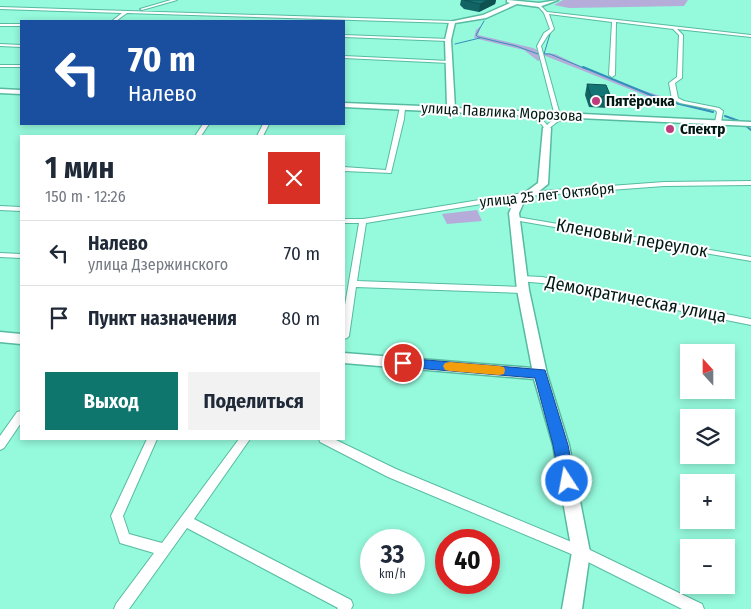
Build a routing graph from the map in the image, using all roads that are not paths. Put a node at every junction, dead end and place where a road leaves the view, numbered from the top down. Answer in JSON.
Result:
{"nodes":[{"id":1,"x":176,"y":0,"type":"edge"},
{"id":2,"x":504,"y":0,"type":"edge"},
{"id":3,"x":553,"y":1,"type":"edge"},
{"id":4,"x":516,"y":2,"type":"junction"},
{"id":5,"x":540,"y":5,"type":"junction"},
{"id":6,"x":0,"y":8,"type":"edge"},
{"id":7,"x":126,"y":12,"type":"junction"},
{"id":8,"x":132,"y":12,"type":"junction"},
{"id":9,"x":546,"y":13,"type":"junction"},
{"id":10,"x":283,"y":16,"type":"junction"},
{"id":11,"x":115,"y":20,"type":"edge"},
{"id":12,"x":281,"y":20,"type":"edge"},
{"id":13,"x":452,"y":22,"type":"junction"},
{"id":14,"x":614,"y":22,"type":"junction"},
{"id":15,"x":0,"y":25,"type":"edge"},
{"id":16,"x":20,"y":25,"type":"edge"},
{"id":17,"x":675,"y":28,"type":"junction"},
{"id":18,"x":345,"y":36,"type":"edge"},
{"id":19,"x":751,"y":36,"type":"edge"},
{"id":20,"x":448,"y":40,"type":"junction"},
{"id":21,"x":0,"y":45,"type":"edge"},
{"id":22,"x":20,"y":46,"type":"edge"},
{"id":23,"x":345,"y":58,"type":"edge"},
{"id":24,"x":449,"y":62,"type":"junction"},
{"id":25,"x":0,"y":66,"type":"edge"},
{"id":26,"x":20,"y":66,"type":"edge"},
{"id":27,"x":612,"y":75,"type":"dead end"},
{"id":28,"x":0,"y":91,"type":"edge"},
{"id":29,"x":20,"y":91,"type":"edge"},
{"id":30,"x":345,"y":105,"type":"edge"},
{"id":31,"x":402,"y":108,"type":"junction"},
{"id":32,"x":451,"y":110,"type":"junction"},
{"id":33,"x":528,"y":114,"type":"junction"},
{"id":34,"x":557,"y":115,"type":"junction"},
{"id":35,"x":569,"y":115,"type":"junction"},
{"id":36,"x":718,"y":122,"type":"junction"},
{"id":37,"x":751,"y":124,"type":"edge"},
{"id":38,"x":547,"y":128,"type":"junction"},
{"id":39,"x":345,"y":169,"type":"edge"},
{"id":40,"x":751,"y":183,"type":"edge"},
{"id":41,"x":529,"y":194,"type":"junction"},
{"id":42,"x":0,"y":208,"type":"edge"},
{"id":43,"x":20,"y":209,"type":"edge"},
{"id":44,"x":514,"y":218,"type":"junction"},
{"id":45,"x":345,"y":220,"type":"edge"},
{"id":46,"x":363,"y":221,"type":"junction"},
{"id":47,"x":0,"y":255,"type":"edge"},
{"id":48,"x":20,"y":256,"type":"edge"},
{"id":49,"x":751,"y":258,"type":"edge"},
{"id":50,"x":353,"y":284,"type":"junction"},
{"id":51,"x":522,"y":284,"type":"junction"},
{"id":52,"x":751,"y":322,"type":"edge"},
{"id":53,"x":345,"y":330,"type":"edge"},
{"id":54,"x":0,"y":337,"type":"edge"},
{"id":55,"x":20,"y":339,"type":"edge"},
{"id":56,"x":345,"y":358,"type":"edge"},
{"id":57,"x":540,"y":374,"type":"junction"},
{"id":58,"x":20,"y":416,"type":"edge"},
{"id":59,"x":152,"y":440,"type":"edge"},
{"id":60,"x":244,"y":440,"type":"edge"},
{"id":61,"x":326,"y":440,"type":"edge"},
{"id":62,"x":0,"y":445,"type":"edge"},
{"id":63,"x":186,"y":522,"type":"junction"},
{"id":64,"x":165,"y":550,"type":"junction"},
{"id":65,"x":580,"y":552,"type":"junction"},
{"id":66,"x":121,"y":609,"type":"edge"},
{"id":67,"x":344,"y":609,"type":"edge"},
{"id":68,"x":572,"y":609,"type":"edge"},
{"id":69,"x":697,"y":609,"type":"edge"}],
"edges":[{"from":1,"to":8,"type":"street"},
{"from":2,"to":4,"type":"street"},
{"from":3,"to":5,"type":"street"},
{"from":4,"to":5,"type":"street"},
{"from":4,"to":13,"type":"street"},
{"from":5,"to":9,"type":"street"},
{"from":6,"to":7,"type":"street"},
{"from":7,"to":8,"type":"street"},
{"from":7,"to":11,"type":"street"},
{"from":8,"to":10,"type":"street"},
{"from":9,"to":14,"type":"street"},
{"from":9,"to":34,"type":"street"},
{"from":10,"to":12,"type":"street"},
{"from":10,"to":13,"type":"street"},
{"from":13,"to":20,"type":"street"},
{"from":14,"to":17,"type":"street"},
{"from":14,"to":27,"type":"street"},
{"from":15,"to":16,"type":"street"},
{"from":17,"to":19,"type":"street"},
{"from":17,"to":36,"type":"street"},
{"from":18,"to":20,"type":"street"},
{"from":20,"to":24,"type":"street"},
{"from":21,"to":22,"type":"street"},
{"from":23,"to":24,"type":"street"},
{"from":24,"to":32,"type":"street"},
{"from":25,"to":26,"type":"street"},
{"from":28,"to":29,"type":"street"},
{"from":30,"to":31,"type":"street","name":"улица Павлика Морозова"},
{"from":31,"to":32,"type":"street","name":"улица Павлика Морозова"},
{"from":31,"to":39,"type":"street"},
{"from":32,"to":33,"type":"street","name":"улица Павлика Морозова"},
{"from":33,"to":34,"type":"street","name":"улица Павлика Морозова"},
{"from":33,"to":38,"type":"street"},
{"from":34,"to":35,"type":"street","name":"улица Павлика Морозова"},
{"from":35,"to":36,"type":"street","name":"улица Павлика Морозова"},
{"from":35,"to":38,"type":"street"},
{"from":36,"to":37,"type":"street","name":"улица Павлика Морозова"},
{"from":38,"to":41,"type":"street"},
{"from":40,"to":41,"type":"street","name":"улица 25 лет Октября"},
{"from":41,"to":44,"type":"street"},
{"from":41,"to":46,"type":"street","name":"улица 25 лет Октября"},
{"from":42,"to":43,"type":"street"},
{"from":44,"to":49,"type":"street","name":"Кленовый переулок"},
{"from":44,"to":51,"type":"street"},
{"from":45,"to":46,"type":"street","name":"улица 25 лет Октября"},
{"from":46,"to":50,"type":"street"},
{"from":47,"to":48,"type":"street"},
{"from":50,"to":51,"type":"street"},
{"from":50,"to":53,"type":"street"},
{"from":51,"to":52,"type":"street","name":"Демократическая улица"},
{"from":51,"to":57,"type":"street"},
{"from":54,"to":55,"type":"street"},
{"from":56,"to":57,"type":"street"},
{"from":57,"to":65,"type":"street"},
{"from":58,"to":62,"type":"street"},
{"from":59,"to":64,"type":"street"},
{"from":60,"to":63,"type":"street"},
{"from":61,"to":65,"type":"street"},
{"from":63,"to":64,"type":"street"},
{"from":63,"to":67,"type":"street"},
{"from":64,"to":66,"type":"street"},
{"from":65,"to":68,"type":"street"},
{"from":65,"to":69,"type":"street"}]}
